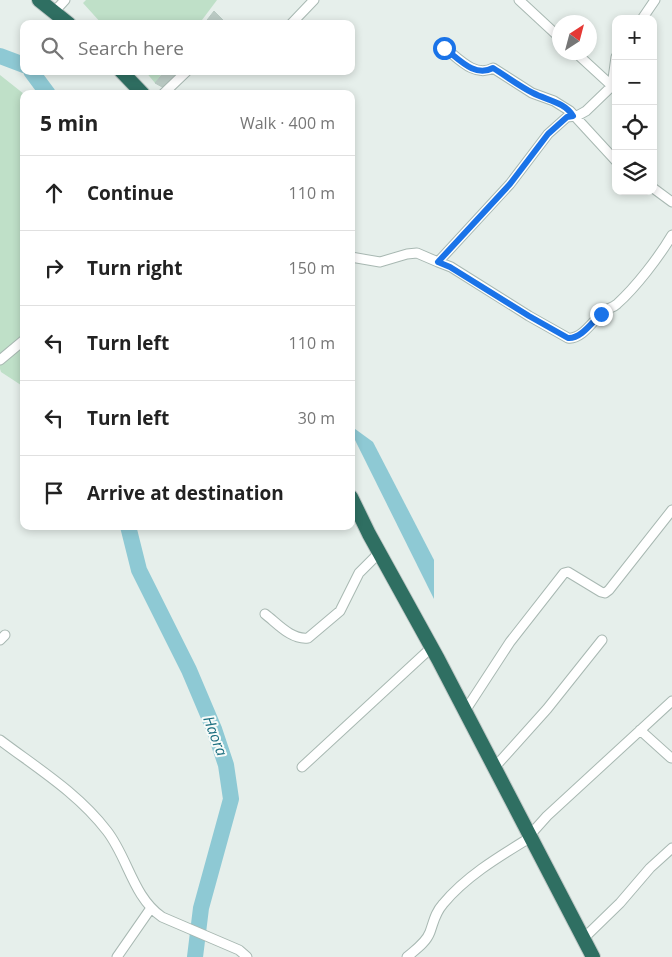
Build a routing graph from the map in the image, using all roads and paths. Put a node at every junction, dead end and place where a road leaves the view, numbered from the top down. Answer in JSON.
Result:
{"nodes":[{"id":1,"x":39,"y":0,"type":"edge"},
{"id":2,"x":65,"y":0,"type":"edge"},
{"id":3,"x":314,"y":0,"type":"edge"},
{"id":4,"x":519,"y":0,"type":"edge"},
{"id":5,"x":655,"y":0,"type":"edge"},
{"id":6,"x":54,"y":12,"type":"junction"},
{"id":7,"x":645,"y":15,"type":"edge"},
{"id":8,"x":64,"y":20,"type":"edge"},
{"id":9,"x":295,"y":20,"type":"edge"},
{"id":10,"x":552,"y":31,"type":"edge"},
{"id":11,"x":444,"y":48,"type":"dead end"},
{"id":12,"x":584,"y":60,"type":"edge"},
{"id":13,"x":125,"y":75,"type":"edge"},
{"id":14,"x":183,"y":75,"type":"edge"},
{"id":15,"x":612,"y":86,"type":"joint"},
{"id":16,"x":139,"y":90,"type":"edge"},
{"id":17,"x":167,"y":90,"type":"edge"},
{"id":18,"x":573,"y":116,"type":"junction"},
{"id":19,"x":612,"y":157,"type":"edge"},
{"id":20,"x":657,"y":191,"type":"edge"},
{"id":21,"x":672,"y":202,"type":"edge"},
{"id":22,"x":672,"y":235,"type":"edge"},
{"id":23,"x":355,"y":259,"type":"edge"},
{"id":24,"x":438,"y":262,"type":"junction"},
{"id":25,"x":20,"y":343,"type":"edge"},
{"id":26,"x":0,"y":360,"type":"edge"},
{"id":27,"x":355,"y":504,"type":"edge"},
{"id":28,"x":672,"y":510,"type":"edge"},
{"id":29,"x":379,"y":553,"type":"junction"},
{"id":30,"x":264,"y":614,"type":"dead end"},
{"id":31,"x":602,"y":640,"type":"dead end"},
{"id":32,"x":432,"y":647,"type":"junction"},
{"id":33,"x":672,"y":701,"type":"edge"},
{"id":34,"x":465,"y":711,"type":"junction"},
{"id":35,"x":640,"y":730,"type":"junction"},
{"id":36,"x":0,"y":740,"type":"edge"},
{"id":37,"x":671,"y":758,"type":"dead end"},
{"id":38,"x":302,"y":767,"type":"dead end"},
{"id":39,"x":494,"y":768,"type":"junction"},
{"id":40,"x":530,"y":836,"type":"junction"},
{"id":41,"x":672,"y":848,"type":"edge"},
{"id":42,"x":151,"y":908,"type":"junction"},
{"id":43,"x":584,"y":938,"type":"junction"},
{"id":44,"x":116,"y":957,"type":"edge"},
{"id":45,"x":247,"y":957,"type":"edge"},
{"id":46,"x":407,"y":957,"type":"edge"},
{"id":47,"x":593,"y":957,"type":"edge"}],
"edges":[{"from":1,"to":6,"type":"highway"},
{"from":2,"to":6,"type":"street"},
{"from":3,"to":9,"type":"street"},
{"from":4,"to":10,"type":"street"},
{"from":5,"to":7,"type":"street"},
{"from":6,"to":8,"type":"highway"},
{"from":11,"to":18,"type":"street"},
{"from":12,"to":15,"type":"street"},
{"from":13,"to":16,"type":"highway"},
{"from":14,"to":17,"type":"street"},
{"from":15,"to":18,"type":"street"},
{"from":18,"to":19,"type":"street"},
{"from":18,"to":24,"type":"street"},
{"from":20,"to":21,"type":"street"},
{"from":22,"to":24,"type":"street"},
{"from":23,"to":24,"type":"street"},
{"from":25,"to":26,"type":"street"},
{"from":27,"to":29,"type":"highway"},
{"from":28,"to":34,"type":"street"},
{"from":29,"to":30,"type":"street"},
{"from":29,"to":32,"type":"highway"},
{"from":31,"to":39,"type":"street"},
{"from":32,"to":34,"type":"highway"},
{"from":32,"to":38,"type":"street"},
{"from":33,"to":35,"type":"street"},
{"from":34,"to":39,"type":"highway"},
{"from":35,"to":37,"type":"street"},
{"from":35,"to":40,"type":"street"},
{"from":36,"to":42,"type":"street"},
{"from":39,"to":40,"type":"highway"},
{"from":40,"to":43,"type":"highway"},
{"from":40,"to":46,"type":"street"},
{"from":41,"to":43,"type":"street"},
{"from":42,"to":44,"type":"street"},
{"from":42,"to":45,"type":"street"},
{"from":43,"to":47,"type":"highway"}]}
